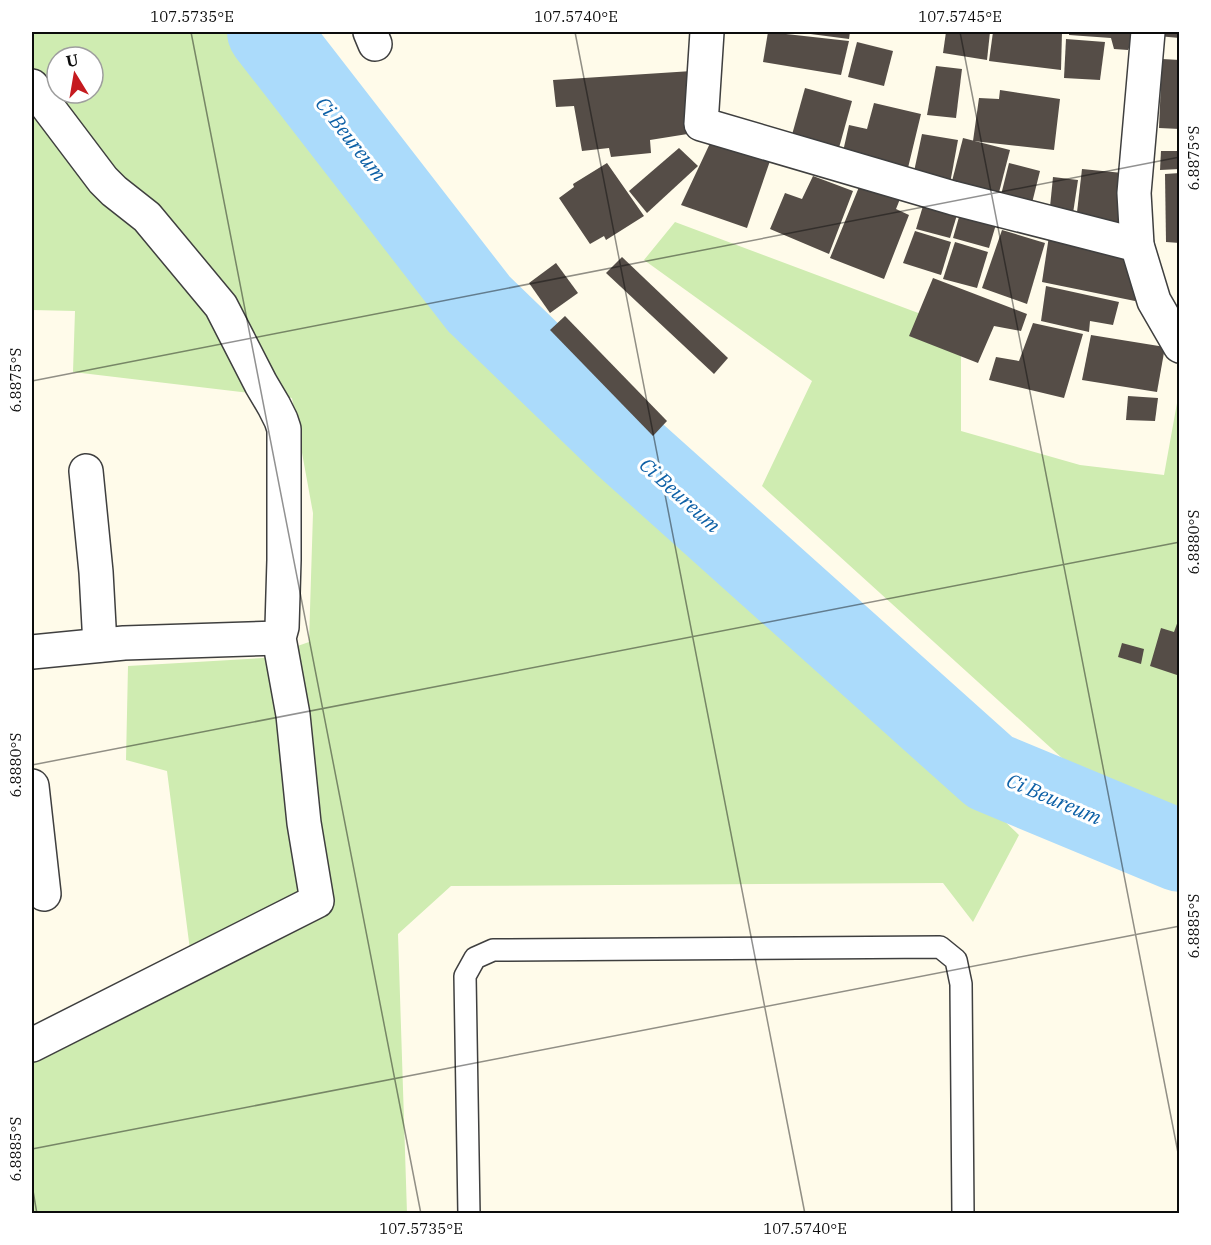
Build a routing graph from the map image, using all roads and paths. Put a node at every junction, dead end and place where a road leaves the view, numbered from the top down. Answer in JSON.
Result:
{"nodes":[{"id":1,"x":707,"y":32,"type":"edge"},
{"id":2,"x":1149,"y":32,"type":"edge"},
{"id":3,"x":32,"y":86,"type":"edge"},
{"id":4,"x":1137,"y":245,"type":"junction"},
{"id":5,"x":1179,"y":346,"type":"edge"},
{"id":6,"x":86,"y":471,"type":"dead end"},
{"id":7,"x":279,"y":638,"type":"junction"},
{"id":8,"x":100,"y":645,"type":"junction"},
{"id":9,"x":32,"y":652,"type":"edge"},
{"id":10,"x":32,"y":786,"type":"edge"},
{"id":11,"x":44,"y":894,"type":"dead end"},
{"id":12,"x":32,"y":1045,"type":"edge"},
{"id":13,"x":469,"y":1214,"type":"edge"},
{"id":14,"x":963,"y":1214,"type":"edge"}],
"edges":[{"from":1,"to":4,"type":"street"},
{"from":2,"to":4,"type":"street"},
{"from":3,"to":7,"type":"street"},
{"from":4,"to":5,"type":"street"},
{"from":6,"to":8,"type":"street"},
{"from":7,"to":8,"type":"street"},
{"from":7,"to":12,"type":"street"},
{"from":8,"to":9,"type":"street"},
{"from":10,"to":11,"type":"street"},
{"from":13,"to":14,"type":"lane"}]}
